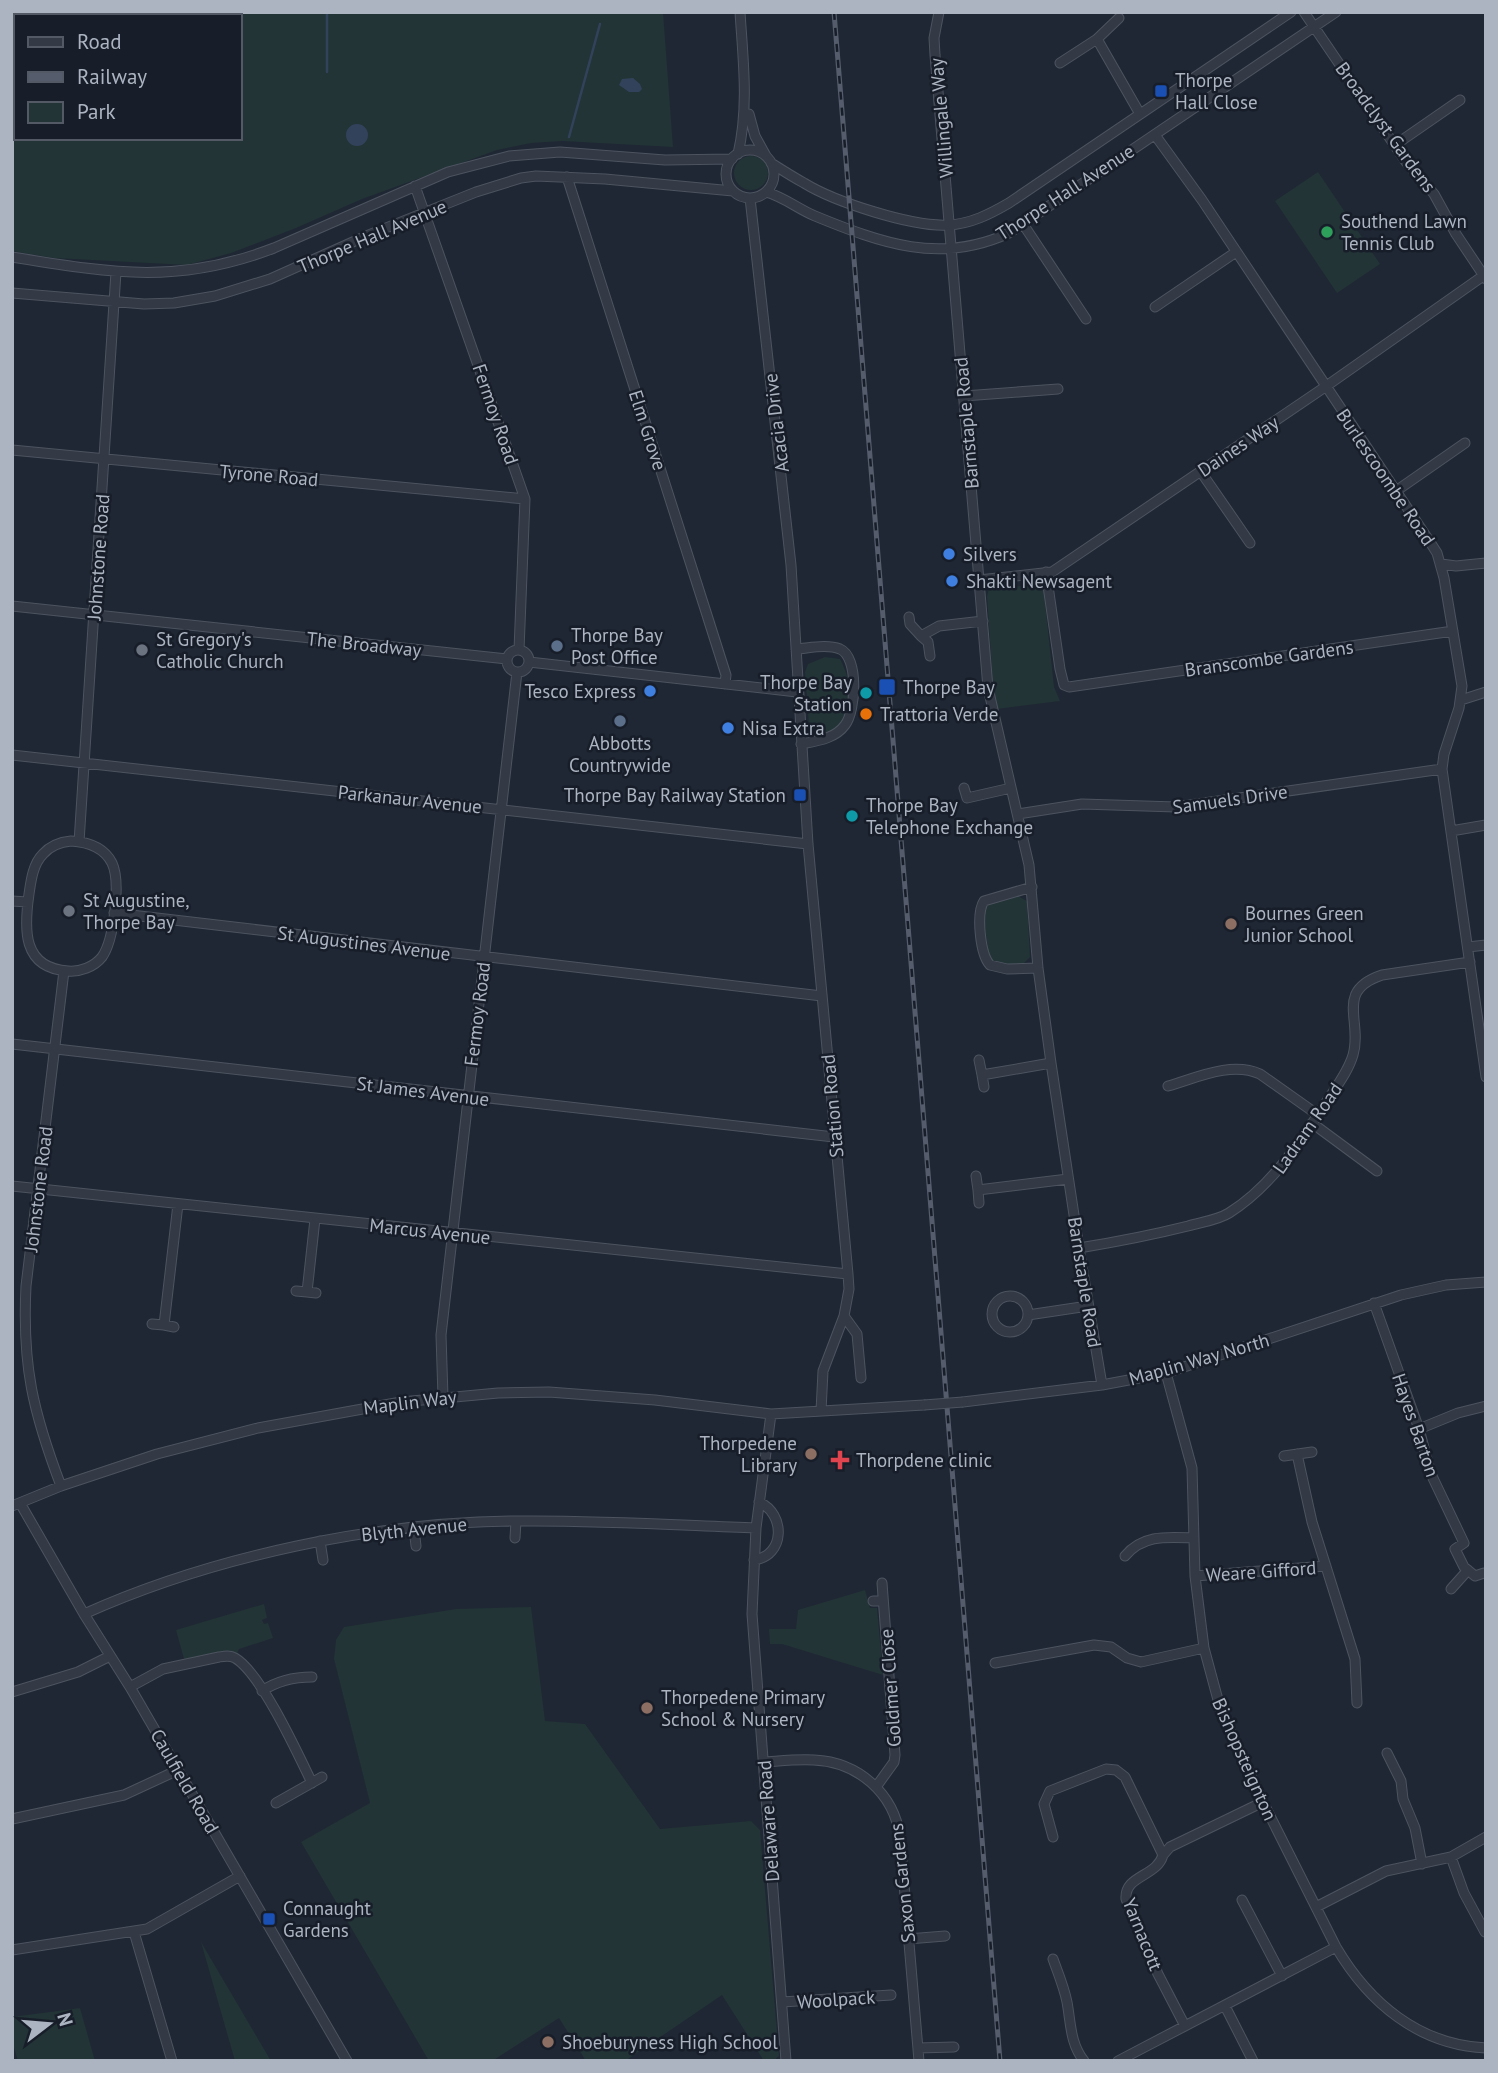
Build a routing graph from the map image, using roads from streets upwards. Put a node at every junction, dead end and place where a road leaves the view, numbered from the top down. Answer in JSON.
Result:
{"nodes":[{"id":1,"x":740,"y":12,"type":"edge"},
{"id":2,"x":939,"y":12,"type":"edge"},
{"id":3,"x":1291,"y":12,"type":"edge"},
{"id":4,"x":1304,"y":12,"type":"edge"},
{"id":5,"x":1336,"y":12,"type":"edge"},
{"id":6,"x":1119,"y":18,"type":"dead end"},
{"id":7,"x":1314,"y":27,"type":"junction"},
{"id":8,"x":1097,"y":39,"type":"junction"},
{"id":9,"x":1060,"y":63,"type":"dead end"},
{"id":10,"x":746,"y":98,"type":"junction"},
{"id":11,"x":1460,"y":100,"type":"dead end"},
{"id":12,"x":1140,"y":114,"type":"junction"},
{"id":13,"x":1155,"y":135,"type":"junction"},
{"id":14,"x":1395,"y":145,"type":"junction"},
{"id":15,"x":735,"y":156,"type":"junction"},
{"id":16,"x":769,"y":160,"type":"junction"},
{"id":17,"x":567,"y":177,"type":"junction"},
{"id":18,"x":415,"y":186,"type":"junction"},
{"id":19,"x":733,"y":191,"type":"junction"},
{"id":20,"x":766,"y":192,"type":"junction"},
{"id":21,"x":750,"y":198,"type":"junction"},
{"id":22,"x":426,"y":213,"type":"junction"},
{"id":23,"x":1023,"y":224,"type":"junction"},
{"id":24,"x":951,"y":225,"type":"junction"},
{"id":25,"x":952,"y":250,"type":"junction"},
{"id":26,"x":1236,"y":252,"type":"junction"},
{"id":27,"x":12,"y":257,"type":"edge"},
{"id":28,"x":116,"y":272,"type":"junction"},
{"id":29,"x":1485,"y":277,"type":"edge"},
{"id":30,"x":12,"y":293,"type":"edge"},
{"id":31,"x":115,"y":301,"type":"junction"},
{"id":32,"x":1155,"y":307,"type":"dead end"},
{"id":33,"x":1086,"y":319,"type":"dead end"},
{"id":34,"x":1325,"y":387,"type":"junction"},
{"id":35,"x":1058,"y":388,"type":"dead end"},
{"id":36,"x":964,"y":396,"type":"junction"},
{"id":37,"x":1465,"y":443,"type":"dead end"},
{"id":38,"x":12,"y":450,"type":"edge"},
{"id":39,"x":104,"y":460,"type":"junction"},
{"id":40,"x":1201,"y":472,"type":"junction"},
{"id":41,"x":1396,"y":491,"type":"junction"},
{"id":42,"x":525,"y":499,"type":"junction"},
{"id":43,"x":1250,"y":543,"type":"dead end"},
{"id":44,"x":1486,"y":563,"type":"edge"},
{"id":45,"x":1441,"y":564,"type":"junction"},
{"id":46,"x":1046,"y":572,"type":"junction"},
{"id":47,"x":979,"y":580,"type":"junction"},
{"id":48,"x":12,"y":606,"type":"edge"},
{"id":49,"x":94,"y":615,"type":"junction"},
{"id":50,"x":909,"y":617,"type":"dead end"},
{"id":51,"x":983,"y":621,"type":"junction"},
{"id":52,"x":1453,"y":631,"type":"junction"},
{"id":53,"x":921,"y":636,"type":"junction"},
{"id":54,"x":796,"y":649,"type":"junction"},
{"id":55,"x":519,"y":650,"type":"junction"},
{"id":56,"x":930,"y":656,"type":"dead end"},
{"id":57,"x":507,"y":659,"type":"junction"},
{"id":58,"x":529,"y":662,"type":"junction"},
{"id":59,"x":517,"y":672,"type":"junction"},
{"id":60,"x":725,"y":684,"type":"junction"},
{"id":61,"x":797,"y":692,"type":"junction"},
{"id":62,"x":1486,"y":692,"type":"edge"},
{"id":63,"x":1461,"y":700,"type":"junction"},
{"id":64,"x":801,"y":744,"type":"junction"},
{"id":65,"x":12,"y":755,"type":"edge"},
{"id":66,"x":85,"y":764,"type":"junction"},
{"id":67,"x":1442,"y":769,"type":"junction"},
{"id":68,"x":1012,"y":788,"type":"junction"},
{"id":69,"x":967,"y":798,"type":"dead end"},
{"id":70,"x":501,"y":809,"type":"junction"},
{"id":71,"x":1018,"y":814,"type":"junction"},
{"id":72,"x":1486,"y":825,"type":"edge"},
{"id":73,"x":1451,"y":831,"type":"junction"},
{"id":74,"x":79,"y":842,"type":"junction"},
{"id":75,"x":808,"y":844,"type":"junction"},
{"id":76,"x":1032,"y":887,"type":"junction"},
{"id":77,"x":812,"y":895,"type":"joint"},
{"id":78,"x":12,"y":901,"type":"edge"},
{"id":79,"x":28,"y":902,"type":"junction"},
{"id":80,"x":114,"y":913,"type":"junction"},
{"id":81,"x":1486,"y":945,"type":"edge"},
{"id":82,"x":1468,"y":947,"type":"junction"},
{"id":83,"x":484,"y":958,"type":"junction"},
{"id":84,"x":1470,"y":962,"type":"junction"},
{"id":85,"x":1038,"y":968,"type":"junction"},
{"id":86,"x":64,"y":971,"type":"junction"},
{"id":87,"x":822,"y":996,"type":"junction"},
{"id":88,"x":12,"y":1044,"type":"edge"},
{"id":89,"x":54,"y":1048,"type":"junction"},
{"id":90,"x":979,"y":1060,"type":"dead end"},
{"id":91,"x":1051,"y":1063,"type":"junction"},
{"id":92,"x":982,"y":1075,"type":"junction"},
{"id":93,"x":1486,"y":1077,"type":"edge"},
{"id":94,"x":1168,"y":1086,"type":"dead end"},
{"id":95,"x":984,"y":1087,"type":"dead end"},
{"id":96,"x":467,"y":1097,"type":"junction"},
{"id":97,"x":1315,"y":1119,"type":"junction"},
{"id":98,"x":834,"y":1137,"type":"junction"},
{"id":99,"x":1377,"y":1171,"type":"dead end"},
{"id":100,"x":976,"y":1176,"type":"dead end"},
{"id":101,"x":1068,"y":1179,"type":"junction"},
{"id":102,"x":12,"y":1186,"type":"edge"},
{"id":103,"x":39,"y":1189,"type":"junction"},
{"id":104,"x":978,"y":1190,"type":"junction"},
{"id":105,"x":979,"y":1203,"type":"dead end"},
{"id":106,"x":178,"y":1204,"type":"junction"},
{"id":107,"x":315,"y":1219,"type":"junction"},
{"id":108,"x":452,"y":1233,"type":"junction"},
{"id":109,"x":1079,"y":1248,"type":"junction"},
{"id":110,"x":848,"y":1274,"type":"junction"},
{"id":111,"x":1486,"y":1282,"type":"edge"},
{"id":112,"x":296,"y":1291,"type":"dead end"},
{"id":113,"x":1374,"y":1303,"type":"junction"},
{"id":114,"x":1088,"y":1306,"type":"junction"},
{"id":115,"x":1028,"y":1315,"type":"junction"},
{"id":116,"x":844,"y":1316,"type":"junction"},
{"id":117,"x":12,"y":1319,"type":"edge"},
{"id":118,"x":24,"y":1320,"type":"junction"},
{"id":119,"x":152,"y":1324,"type":"dead end"},
{"id":120,"x":1166,"y":1373,"type":"junction"},
{"id":121,"x":862,"y":1378,"type":"dead end"},
{"id":122,"x":1102,"y":1385,"type":"junction"},
{"id":123,"x":443,"y":1397,"type":"junction"},
{"id":124,"x":1486,"y":1406,"type":"edge"},
{"id":125,"x":821,"y":1411,"type":"junction"},
{"id":126,"x":771,"y":1414,"type":"junction"},
{"id":127,"x":1419,"y":1429,"type":"junction"},
{"id":128,"x":1312,"y":1452,"type":"dead end"},
{"id":129,"x":1297,"y":1454,"type":"junction"},
{"id":130,"x":1284,"y":1456,"type":"dead end"},
{"id":131,"x":61,"y":1486,"type":"junction"},
{"id":132,"x":759,"y":1502,"type":"junction"},
{"id":133,"x":16,"y":1505,"type":"edge"},
{"id":134,"x":516,"y":1521,"type":"junction"},
{"id":135,"x":414,"y":1528,"type":"junction"},
{"id":136,"x":756,"y":1528,"type":"junction"},
{"id":137,"x":516,"y":1538,"type":"dead end"},
{"id":138,"x":1194,"y":1538,"type":"junction"},
{"id":139,"x":320,"y":1541,"type":"junction"},
{"id":140,"x":416,"y":1546,"type":"dead end"},
{"id":141,"x":1125,"y":1556,"type":"dead end"},
{"id":142,"x":323,"y":1560,"type":"dead end"},
{"id":143,"x":754,"y":1560,"type":"junction"},
{"id":144,"x":1326,"y":1566,"type":"junction"},
{"id":145,"x":1468,"y":1570,"type":"junction"},
{"id":146,"x":1484,"y":1573,"type":"edge"},
{"id":147,"x":1195,"y":1576,"type":"junction"},
{"id":148,"x":882,"y":1583,"type":"dead end"},
{"id":149,"x":1451,"y":1590,"type":"dead end"},
{"id":150,"x":873,"y":1601,"type":"dead end"},
{"id":151,"x":883,"y":1601,"type":"junction"},
{"id":152,"x":84,"y":1614,"type":"junction"},
{"id":153,"x":1204,"y":1648,"type":"junction"},
{"id":154,"x":110,"y":1656,"type":"junction"},
{"id":155,"x":995,"y":1663,"type":"dead end"},
{"id":156,"x":312,"y":1677,"type":"dead end"},
{"id":157,"x":130,"y":1687,"type":"junction"},
{"id":158,"x":262,"y":1691,"type":"junction"},
{"id":159,"x":12,"y":1692,"type":"edge"},
{"id":160,"x":1357,"y":1703,"type":"dead end"},
{"id":161,"x":1387,"y":1753,"type":"dead end"},
{"id":162,"x":764,"y":1762,"type":"junction"},
{"id":163,"x":178,"y":1770,"type":"junction"},
{"id":164,"x":322,"y":1777,"type":"dead end"},
{"id":165,"x":312,"y":1783,"type":"junction"},
{"id":166,"x":876,"y":1787,"type":"junction"},
{"id":167,"x":1263,"y":1802,"type":"junction"},
{"id":168,"x":276,"y":1803,"type":"dead end"},
{"id":169,"x":12,"y":1819,"type":"edge"},
{"id":170,"x":1053,"y":1837,"type":"dead end"},
{"id":171,"x":1486,"y":1837,"type":"edge"},
{"id":172,"x":1163,"y":1855,"type":"junction"},
{"id":173,"x":1451,"y":1857,"type":"junction"},
{"id":174,"x":1422,"y":1864,"type":"junction"},
{"id":175,"x":240,"y":1876,"type":"junction"},
{"id":176,"x":1242,"y":1900,"type":"dead end"},
{"id":177,"x":1316,"y":1907,"type":"junction"},
{"id":178,"x":134,"y":1932,"type":"junction"},
{"id":179,"x":1485,"y":1932,"type":"edge"},
{"id":180,"x":944,"y":1936,"type":"dead end"},
{"id":181,"x":908,"y":1939,"type":"junction"},
{"id":182,"x":1336,"y":1947,"type":"junction"},
{"id":183,"x":12,"y":1950,"type":"edge"},
{"id":184,"x":1053,"y":1959,"type":"dead end"},
{"id":185,"x":1282,"y":1976,"type":"junction"},
{"id":186,"x":891,"y":1995,"type":"dead end"},
{"id":187,"x":782,"y":2002,"type":"junction"},
{"id":188,"x":1224,"y":2006,"type":"junction"},
{"id":189,"x":1185,"y":2026,"type":"junction"},
{"id":190,"x":954,"y":2047,"type":"dead end"},
{"id":191,"x":918,"y":2048,"type":"junction"},
{"id":192,"x":1486,"y":2048,"type":"edge"},
{"id":193,"x":172,"y":2061,"type":"edge"},
{"id":194,"x":347,"y":2061,"type":"edge"},
{"id":195,"x":786,"y":2061,"type":"edge"},
{"id":196,"x":919,"y":2061,"type":"edge"},
{"id":197,"x":1084,"y":2061,"type":"edge"},
{"id":198,"x":1118,"y":2061,"type":"edge"},
{"id":199,"x":1253,"y":2061,"type":"edge"}],
"edges":[{"from":1,"to":10,"type":"street"},
{"from":2,"to":24,"type":"street","name":"Willingale Way"},
{"from":3,"to":12,"type":"street","name":"Thorpe Hall Avenue"},
{"from":4,"to":7,"type":"street","name":"Broadclyst Gardens"},
{"from":5,"to":7,"type":"street","name":"Thorpe Hall Avenue"},
{"from":6,"to":8,"type":"street"},
{"from":7,"to":13,"type":"street","name":"Thorpe Hall Avenue"},
{"from":7,"to":14,"type":"street","name":"Broadclyst Gardens"},
{"from":8,"to":9,"type":"street"},
{"from":8,"to":12,"type":"street"},
{"from":10,"to":15,"type":"street"},
{"from":10,"to":16,"type":"street"},
{"from":11,"to":14,"type":"street"},
{"from":12,"to":24,"type":"street","name":"Thorpe Hall Avenue"},
{"from":13,"to":23,"type":"street","name":"Thorpe Hall Avenue"},
{"from":13,"to":26,"type":"street","name":"Burlescoombe Road"},
{"from":14,"to":29,"type":"street","name":"Broadclyst Gardens"},
{"from":15,"to":16,"type":"street"},
{"from":15,"to":18,"type":"street","name":"Thorpe Hall Avenue"},
{"from":15,"to":19,"type":"street"},
{"from":16,"to":20,"type":"street"},
{"from":16,"to":24,"type":"street","name":"Thorpe Hall Avenue"},
{"from":17,"to":19,"type":"street","name":"Thorpe Hall Avenue"},
{"from":17,"to":22,"type":"street","name":"Thorpe Hall Avenue"},
{"from":17,"to":60,"type":"street","name":"Elm Grove"},
{"from":18,"to":22,"type":"street","name":"Fermoy Road"},
{"from":18,"to":28,"type":"street","name":"Thorpe Hall Avenue"},
{"from":19,"to":21,"type":"street"},
{"from":20,"to":21,"type":"street"},
{"from":20,"to":25,"type":"street","name":"Thorpe Hall Avenue"},
{"from":21,"to":54,"type":"street","name":"Acacia Drive"},
{"from":22,"to":31,"type":"street","name":"Thorpe Hall Avenue"},
{"from":22,"to":42,"type":"street","name":"Fermoy Road"},
{"from":23,"to":25,"type":"street","name":"Thorpe Hall Avenue"},
{"from":23,"to":33,"type":"street"},
{"from":24,"to":25,"type":"street","name":"Barnstaple Road"},
{"from":25,"to":36,"type":"street","name":"Barnstaple Road"},
{"from":26,"to":32,"type":"street"},
{"from":26,"to":34,"type":"street","name":"Burlescoombe Road"},
{"from":27,"to":28,"type":"street","name":"Thorpe Hall Avenue"},
{"from":28,"to":31,"type":"street","name":"Johnstone Road"},
{"from":29,"to":34,"type":"street","name":"Daines Way"},
{"from":30,"to":31,"type":"street","name":"Thorpe Hall Avenue"},
{"from":31,"to":39,"type":"street","name":"Johnstone Road"},
{"from":34,"to":40,"type":"street","name":"Daines Way"},
{"from":34,"to":41,"type":"street","name":"Burlescoombe Road"},
{"from":35,"to":36,"type":"street"},
{"from":36,"to":47,"type":"street","name":"Barnstaple Road"},
{"from":37,"to":41,"type":"street"},
{"from":38,"to":39,"type":"street","name":"Tyrone Road"},
{"from":39,"to":42,"type":"street","name":"Tyrone Road"},
{"from":39,"to":49,"type":"street","name":"Johnstone Road"},
{"from":40,"to":43,"type":"street"},
{"from":40,"to":46,"type":"street","name":"Daines Way"},
{"from":41,"to":45,"type":"street","name":"Burlescoombe Road"},
{"from":42,"to":55,"type":"street","name":"Fermoy Road"},
{"from":44,"to":45,"type":"street"},
{"from":45,"to":52,"type":"street","name":"Burlescoombe Road"},
{"from":46,"to":47,"type":"street","name":"Daines Way"},
{"from":46,"to":52,"type":"street","name":"Branscombe Gardens"},
{"from":47,"to":51,"type":"street","name":"Barnstaple Road"},
{"from":48,"to":49,"type":"street","name":"The Broadway"},
{"from":49,"to":57,"type":"street","name":"The Broadway"},
{"from":49,"to":66,"type":"street","name":"Johnstone Road"},
{"from":50,"to":53,"type":"street"},
{"from":51,"to":53,"type":"street"},
{"from":51,"to":68,"type":"street","name":"Barnstaple Road"},
{"from":52,"to":63,"type":"street","name":"Burlescoombe Road"},
{"from":53,"to":56,"type":"street"},
{"from":54,"to":61,"type":"street","name":"Acacia Drive"},
{"from":54,"to":64,"type":"street"},
{"from":55,"to":57,"type":"street"},
{"from":55,"to":58,"type":"street"},
{"from":57,"to":59,"type":"street"},
{"from":58,"to":59,"type":"street"},
{"from":58,"to":60,"type":"street"},
{"from":59,"to":70,"type":"street","name":"Fermoy Road"},
{"from":60,"to":61,"type":"street"},
{"from":61,"to":64,"type":"street","name":"Acacia Drive"},
{"from":62,"to":63,"type":"street"},
{"from":63,"to":67,"type":"street","name":"Burlescoombe Road"},
{"from":64,"to":75,"type":"street","name":"Acacia Drive"},
{"from":65,"to":66,"type":"street","name":"Parkanaur Avenue"},
{"from":66,"to":70,"type":"street","name":"Parkanaur Avenue"},
{"from":66,"to":74,"type":"street","name":"Johnstone Road"},
{"from":67,"to":71,"type":"street","name":"Samuels Drive"},
{"from":67,"to":73,"type":"street","name":"Burlescoombe Road"},
{"from":68,"to":69,"type":"street"},
{"from":68,"to":71,"type":"street","name":"Barnstaple Road"},
{"from":70,"to":75,"type":"street","name":"Parkanaur Avenue"},
{"from":70,"to":83,"type":"street","name":"Fermoy Road"},
{"from":71,"to":76,"type":"street","name":"Barnstaple Road"},
{"from":72,"to":73,"type":"street"},
{"from":73,"to":82,"type":"street","name":"Burlescoombe Road"},
{"from":74,"to":79,"type":"street"},
{"from":74,"to":80,"type":"street"},
{"from":75,"to":77,"type":"street","name":"Acacia Drive"},
{"from":76,"to":85,"type":"street","name":"Barnstaple Road"},
{"from":76,"to":85,"type":"street"},
{"from":77,"to":87,"type":"street","name":"Station Road"},
{"from":78,"to":79,"type":"street"},
{"from":79,"to":86,"type":"street"},
{"from":80,"to":83,"type":"street","name":"St Augustines Avenue"},
{"from":80,"to":86,"type":"street"},
{"from":81,"to":82,"type":"street"},
{"from":82,"to":84,"type":"street","name":"Burlescoombe Road"},
{"from":83,"to":87,"type":"street","name":"St Augustines Avenue"},
{"from":83,"to":96,"type":"street","name":"Fermoy Road"},
{"from":84,"to":93,"type":"street","name":"Burlescoombe Road"},
{"from":84,"to":97,"type":"street","name":"Ladram Road"},
{"from":85,"to":91,"type":"street","name":"Barnstaple Road"},
{"from":86,"to":89,"type":"street","name":"Johnstone Road"},
{"from":87,"to":98,"type":"street","name":"Station Road"},
{"from":88,"to":89,"type":"street","name":"St James Avenue"},
{"from":89,"to":96,"type":"street","name":"St James Avenue"},
{"from":89,"to":103,"type":"street","name":"Johnstone Road"},
{"from":90,"to":92,"type":"street"},
{"from":91,"to":92,"type":"street"},
{"from":91,"to":101,"type":"street","name":"Barnstaple Road"},
{"from":92,"to":95,"type":"street"},
{"from":94,"to":97,"type":"street"},
{"from":96,"to":98,"type":"street","name":"St James Avenue"},
{"from":96,"to":108,"type":"street","name":"Fermoy Road"},
{"from":97,"to":99,"type":"street"},
{"from":97,"to":109,"type":"street","name":"Ladram Road"},
{"from":98,"to":110,"type":"street","name":"Station Road"},
{"from":100,"to":104,"type":"street"},
{"from":101,"to":104,"type":"street"},
{"from":101,"to":109,"type":"street","name":"Barnstaple Road"},
{"from":102,"to":103,"type":"street","name":"Marcus Avenue"},
{"from":103,"to":106,"type":"street","name":"Marcus Avenue"},
{"from":103,"to":118,"type":"street","name":"Johnstone Road"},
{"from":104,"to":105,"type":"street"},
{"from":106,"to":107,"type":"street","name":"Marcus Avenue"},
{"from":106,"to":119,"type":"street"},
{"from":107,"to":108,"type":"street","name":"Marcus Avenue"},
{"from":107,"to":112,"type":"street"},
{"from":108,"to":110,"type":"street","name":"Marcus Avenue"},
{"from":108,"to":123,"type":"street","name":"Fermoy Road"},
{"from":109,"to":114,"type":"street","name":"Barnstaple Road"},
{"from":110,"to":116,"type":"street","name":"Station Road"},
{"from":111,"to":113,"type":"street","name":"Maplin Way North"},
{"from":113,"to":120,"type":"street","name":"Maplin Way North"},
{"from":113,"to":127,"type":"street","name":"Hayes Barton"},
{"from":114,"to":115,"type":"street"},
{"from":114,"to":122,"type":"street","name":"Barnstaple Road"},
{"from":115,"to":115,"type":"street"},
{"from":116,"to":121,"type":"street"},
{"from":116,"to":125,"type":"street","name":"Station Road"},
{"from":117,"to":118,"type":"street"},
{"from":118,"to":131,"type":"street","name":"Johnstone Road"},
{"from":120,"to":122,"type":"street","name":"Maplin Way North"},
{"from":120,"to":138,"type":"street","name":"Bishopsteignton"},
{"from":122,"to":125,"type":"street","name":"Maplin Way North","bridge":true},
{"from":123,"to":126,"type":"street","name":"Maplin Way"},
{"from":123,"to":131,"type":"street","name":"Maplin Way"},
{"from":124,"to":127,"type":"street"},
{"from":125,"to":126,"type":"street","name":"Maplin Way"},
{"from":126,"to":132,"type":"street","name":"Delaware Road"},
{"from":127,"to":145,"type":"street","name":"Hayes Barton"},
{"from":128,"to":129,"type":"street"},
{"from":129,"to":130,"type":"street"},
{"from":129,"to":144,"type":"street","name":"Weare Gifford"},
{"from":131,"to":133,"type":"street","name":"Maplin Way"},
{"from":132,"to":136,"type":"street","name":"Delaware Road"},
{"from":132,"to":143,"type":"street"},
{"from":133,"to":152,"type":"street","name":"Caulfield Road"},
{"from":134,"to":135,"type":"street","name":"Blyth Avenue"},
{"from":134,"to":136,"type":"street","name":"Blyth Avenue"},
{"from":134,"to":137,"type":"street"},
{"from":135,"to":139,"type":"street","name":"Blyth Avenue"},
{"from":135,"to":140,"type":"street"},
{"from":136,"to":143,"type":"street","name":"Delaware Road"},
{"from":138,"to":141,"type":"street"},
{"from":138,"to":147,"type":"street","name":"Bishopsteignton"},
{"from":139,"to":142,"type":"street"},
{"from":139,"to":152,"type":"street","name":"Blyth Avenue"},
{"from":143,"to":162,"type":"street","name":"Delaware Road"},
{"from":144,"to":147,"type":"street","name":"Weare Gifford"},
{"from":144,"to":160,"type":"street","name":"Weare Gifford"},
{"from":145,"to":146,"type":"street"},
{"from":145,"to":149,"type":"street"},
{"from":147,"to":153,"type":"street","name":"Bishopsteignton"},
{"from":148,"to":151,"type":"street","name":"Goldmer Close"},
{"from":150,"to":151,"type":"street"},
{"from":151,"to":166,"type":"street","name":"Goldmer Close"},
{"from":152,"to":154,"type":"street","name":"Caulfield Road"},
{"from":153,"to":155,"type":"street"},
{"from":153,"to":167,"type":"street","name":"Bishopsteignton"},
{"from":154,"to":157,"type":"street","name":"Caulfield Road"},
{"from":154,"to":159,"type":"street"},
{"from":156,"to":158,"type":"street"},
{"from":157,"to":158,"type":"street"},
{"from":157,"to":163,"type":"street","name":"Caulfield Road"},
{"from":158,"to":165,"type":"street"},
{"from":161,"to":174,"type":"street"},
{"from":162,"to":166,"type":"street","name":"Saxon Gardens"},
{"from":162,"to":187,"type":"street","name":"Delaware Road"},
{"from":163,"to":169,"type":"street"},
{"from":163,"to":175,"type":"street","name":"Caulfield Road"},
{"from":164,"to":165,"type":"street"},
{"from":165,"to":168,"type":"street"},
{"from":166,"to":181,"type":"street","name":"Saxon Gardens"},
{"from":167,"to":172,"type":"street","name":"Yarnacott"},
{"from":167,"to":177,"type":"street","name":"Bishopsteignton"},
{"from":170,"to":172,"type":"street"},
{"from":171,"to":173,"type":"street"},
{"from":172,"to":189,"type":"street","name":"Yarnacott"},
{"from":173,"to":174,"type":"street"},
{"from":173,"to":179,"type":"street"},
{"from":174,"to":177,"type":"street"},
{"from":175,"to":178,"type":"street"},
{"from":175,"to":194,"type":"street","name":"Caulfield Road"},
{"from":176,"to":185,"type":"street"},
{"from":177,"to":182,"type":"street","name":"Bishopsteignton"},
{"from":178,"to":183,"type":"street"},
{"from":178,"to":193,"type":"street"},
{"from":180,"to":181,"type":"street"},
{"from":181,"to":191,"type":"street","name":"Saxon Gardens"},
{"from":182,"to":185,"type":"street"},
{"from":182,"to":192,"type":"street","name":"Bishopsteignton"},
{"from":184,"to":197,"type":"street"},
{"from":185,"to":188,"type":"street"},
{"from":186,"to":187,"type":"street","name":"Woolpack"},
{"from":187,"to":195,"type":"street","name":"Delaware Road"},
{"from":188,"to":189,"type":"street"},
{"from":188,"to":199,"type":"street"},
{"from":189,"to":198,"type":"street"},
{"from":190,"to":191,"type":"street"},
{"from":191,"to":196,"type":"street","name":"Saxon Gardens"}]}
